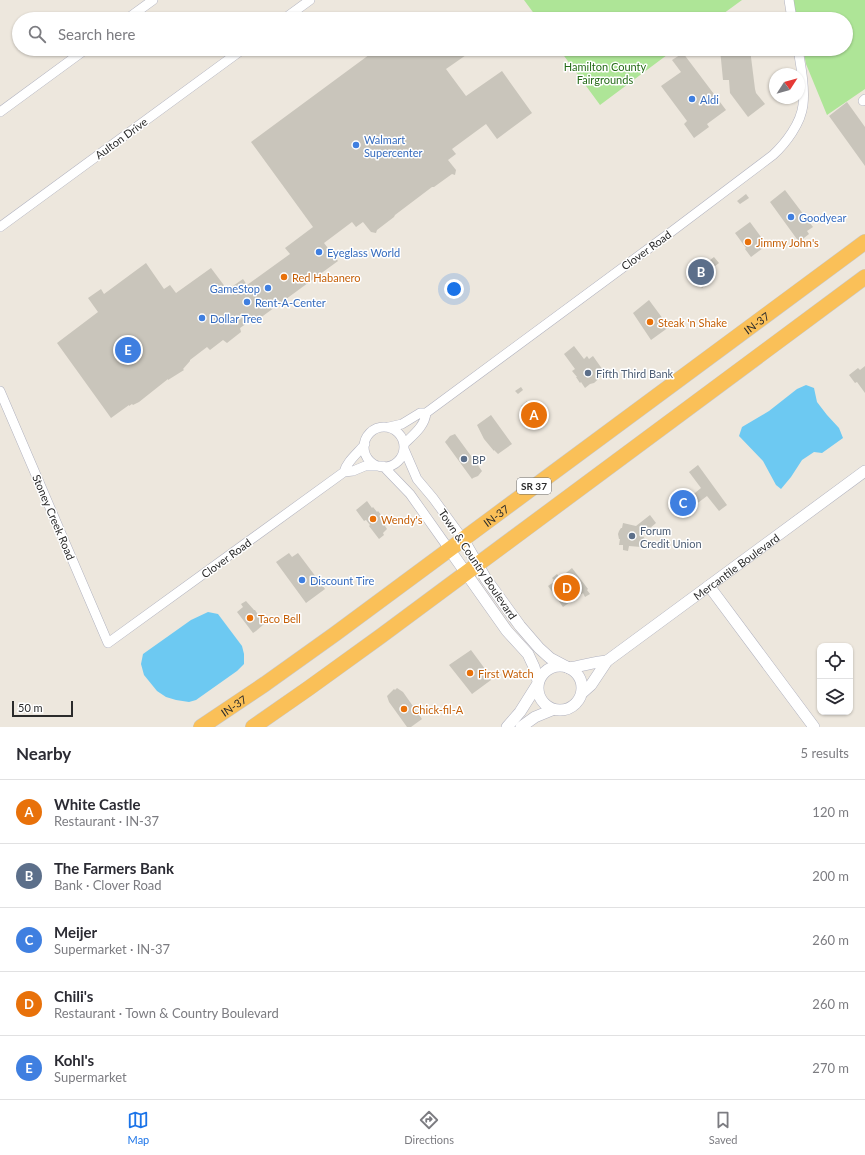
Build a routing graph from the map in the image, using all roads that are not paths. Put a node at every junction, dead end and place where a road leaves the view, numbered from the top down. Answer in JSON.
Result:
{"nodes":[{"id":1,"x":153,"y":0,"type":"edge"},
{"id":2,"x":310,"y":0,"type":"edge"},
{"id":3,"x":789,"y":0,"type":"edge"},
{"id":4,"x":137,"y":12,"type":"edge"},
{"id":5,"x":294,"y":12,"type":"edge"},
{"id":6,"x":791,"y":12,"type":"edge"},
{"id":7,"x":76,"y":56,"type":"edge"},
{"id":8,"x":233,"y":56,"type":"edge"},
{"id":9,"x":799,"y":56,"type":"edge"},
{"id":10,"x":0,"y":112,"type":"edge"},
{"id":11,"x":0,"y":227,"type":"edge"},
{"id":12,"x":865,"y":242,"type":"edge"},
{"id":13,"x":865,"y":277,"type":"edge"},
{"id":14,"x":0,"y":391,"type":"edge"},
{"id":15,"x":426,"y":412,"type":"junction"},
{"id":16,"x":390,"y":428,"type":"junction"},
{"id":17,"x":365,"y":444,"type":"junction"},
{"id":18,"x":404,"y":446,"type":"junction"},
{"id":19,"x":382,"y":466,"type":"junction"},
{"id":20,"x":865,"y":471,"type":"edge"},
{"id":21,"x":344,"y":472,"type":"junction"},
{"id":22,"x":463,"y":539,"type":"junction"},
{"id":23,"x":449,"y":549,"type":"junction"},
{"id":24,"x":472,"y":568,"type":"junction"},
{"id":25,"x":709,"y":586,"type":"junction"},
{"id":26,"x":108,"y":644,"type":"joint"},
{"id":27,"x":606,"y":661,"type":"junction"},
{"id":28,"x":568,"y":667,"type":"junction"},
{"id":29,"x":538,"y":683,"type":"junction"},
{"id":30,"x":582,"y":693,"type":"junction"},
{"id":31,"x":552,"y":710,"type":"junction"},
{"id":32,"x":201,"y":727,"type":"edge"},
{"id":33,"x":253,"y":727,"type":"edge"},
{"id":34,"x":507,"y":727,"type":"edge"},
{"id":35,"x":521,"y":727,"type":"edge"},
{"id":36,"x":814,"y":727,"type":"edge"}],
"edges":[{"from":1,"to":4,"type":"street"},
{"from":2,"to":5,"type":"street"},
{"from":3,"to":6,"type":"street"},
{"from":7,"to":10,"type":"street"},
{"from":8,"to":11,"type":"street","name":"Aulton Drive"},
{"from":9,"to":15,"type":"street","name":"Clover Road"},
{"from":12,"to":22,"type":"highway","name":"IN-37","number":"SR 37"},
{"from":13,"to":24,"type":"highway","number":"SR 37"},
{"from":14,"to":26,"type":"street","name":"Stoney Creek Road"},
{"from":15,"to":16,"type":"street","name":"Clover Road"},
{"from":15,"to":18,"type":"street","name":"Clover Road"},
{"from":16,"to":17,"type":"street"},
{"from":16,"to":18,"type":"street"},
{"from":17,"to":19,"type":"street"},
{"from":17,"to":21,"type":"street","name":"Clover Road"},
{"from":18,"to":19,"type":"street"},
{"from":18,"to":22,"type":"street","name":"Town & Country Boulevard"},
{"from":19,"to":21,"type":"street","name":"Clover Road"},
{"from":19,"to":23,"type":"street","name":"Town & Country Boulevard"},
{"from":20,"to":25,"type":"street","name":"Mercantile Boulevard"},
{"from":21,"to":26,"type":"street","name":"Clover Road"},
{"from":22,"to":23,"type":"highway","name":"IN-37","number":"SR 37"},
{"from":22,"to":24,"type":"street","name":"Town & Country Boulevard"},
{"from":23,"to":24,"type":"street","name":"Town & Country Boulevard"},
{"from":23,"to":32,"type":"highway","name":"IN-37","number":"SR 37"},
{"from":24,"to":28,"type":"street","name":"Town & Country Boulevard"},
{"from":24,"to":29,"type":"street","name":"Town & Country Boulevard"},
{"from":24,"to":33,"type":"highway","number":"SR 37"},
{"from":25,"to":27,"type":"street","name":"Mercantile Boulevard"},
{"from":25,"to":36,"type":"street"},
{"from":27,"to":28,"type":"street","name":"Mercantile Boulevard"},
{"from":27,"to":30,"type":"street","name":"Mercantile Boulevard"},
{"from":28,"to":29,"type":"street"},
{"from":28,"to":30,"type":"street"},
{"from":29,"to":31,"type":"street"},
{"from":29,"to":34,"type":"street"},
{"from":30,"to":31,"type":"street"},
{"from":31,"to":35,"type":"street"}]}
